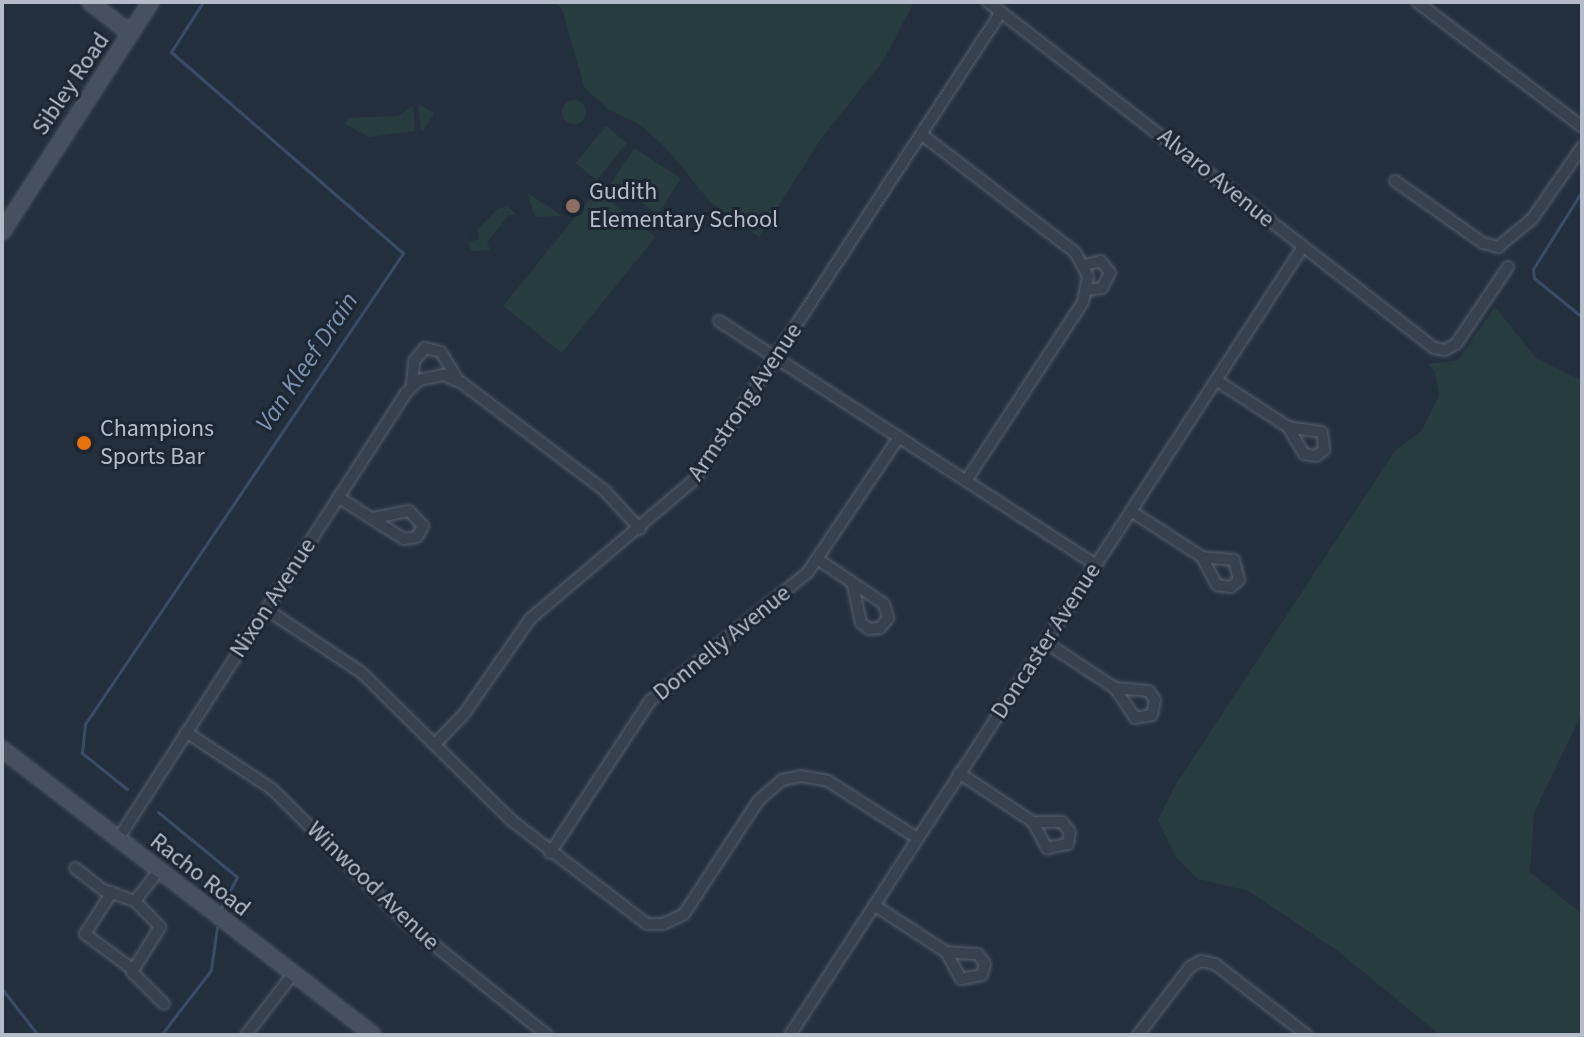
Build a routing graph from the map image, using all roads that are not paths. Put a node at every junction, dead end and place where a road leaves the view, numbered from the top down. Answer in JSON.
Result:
{"nodes":[{"id":1,"x":90,"y":2,"type":"edge"},
{"id":2,"x":151,"y":2,"type":"edge"},
{"id":3,"x":988,"y":2,"type":"edge"},
{"id":4,"x":1417,"y":2,"type":"edge"},
{"id":5,"x":1001,"y":12,"type":"junction"},
{"id":6,"x":131,"y":34,"type":"junction"},
{"id":7,"x":1582,"y":127,"type":"edge"},
{"id":8,"x":921,"y":134,"type":"junction"},
{"id":9,"x":1582,"y":147,"type":"edge"},
{"id":10,"x":1395,"y":181,"type":"dead end"},
{"id":11,"x":2,"y":232,"type":"edge"},
{"id":12,"x":1302,"y":248,"type":"junction"},
{"id":13,"x":1085,"y":265,"type":"junction"},
{"id":14,"x":1508,"y":267,"type":"dead end"},
{"id":15,"x":1087,"y":290,"type":"junction"},
{"id":16,"x":719,"y":321,"type":"dead end"},
{"id":17,"x":776,"y":356,"type":"junction"},
{"id":18,"x":1216,"y":380,"type":"junction"},
{"id":19,"x":458,"y":381,"type":"junction"},
{"id":20,"x":412,"y":385,"type":"junction"},
{"id":21,"x":1288,"y":427,"type":"dead end"},
{"id":22,"x":899,"y":437,"type":"junction"},
{"id":23,"x":966,"y":481,"type":"junction"},
{"id":24,"x":338,"y":497,"type":"junction"},
{"id":25,"x":1131,"y":511,"type":"junction"},
{"id":26,"x":372,"y":518,"type":"junction"},
{"id":27,"x":640,"y":529,"type":"junction"},
{"id":28,"x":1202,"y":557,"type":"dead end"},
{"id":29,"x":819,"y":560,"type":"junction"},
{"id":30,"x":1096,"y":565,"type":"junction"},
{"id":31,"x":853,"y":584,"type":"junction"},
{"id":32,"x":266,"y":609,"type":"junction"},
{"id":33,"x":1045,"y":642,"type":"junction"},
{"id":34,"x":1115,"y":688,"type":"dead end"},
{"id":35,"x":186,"y":732,"type":"junction"},
{"id":36,"x":435,"y":744,"type":"junction"},
{"id":37,"x":2,"y":749,"type":"edge"},
{"id":38,"x":959,"y":773,"type":"junction"},
{"id":39,"x":1033,"y":822,"type":"dead end"},
{"id":40,"x":917,"y":838,"type":"junction"},
{"id":41,"x":118,"y":839,"type":"junction"},
{"id":42,"x":550,"y":853,"type":"junction"},
{"id":43,"x":75,"y":868,"type":"dead end"},
{"id":44,"x":159,"y":870,"type":"junction"},
{"id":45,"x":112,"y":892,"type":"junction"},
{"id":46,"x":135,"y":901,"type":"junction"},
{"id":47,"x":874,"y":905,"type":"junction"},
{"id":48,"x":946,"y":952,"type":"dead end"},
{"id":49,"x":131,"y":968,"type":"junction"},
{"id":50,"x":293,"y":974,"type":"junction"},
{"id":51,"x":164,"y":1004,"type":"dead end"},
{"id":52,"x":246,"y":1035,"type":"edge"},
{"id":53,"x":373,"y":1035,"type":"edge"},
{"id":54,"x":547,"y":1035,"type":"edge"},
{"id":55,"x":790,"y":1035,"type":"edge"},
{"id":56,"x":1138,"y":1035,"type":"edge"},
{"id":57,"x":1307,"y":1035,"type":"edge"}],
"edges":[{"from":1,"to":6,"type":"street"},
{"from":2,"to":6,"type":"street","name":"Sibley Road"},
{"from":3,"to":5,"type":"street","name":"Alvaro Avenue"},
{"from":4,"to":7,"type":"street"},
{"from":5,"to":8,"type":"street","name":"Armstrong Avenue"},
{"from":5,"to":12,"type":"street","name":"Alvaro Avenue"},
{"from":6,"to":11,"type":"street","name":"Sibley Road"},
{"from":8,"to":13,"type":"street"},
{"from":8,"to":17,"type":"street","name":"Armstrong Avenue"},
{"from":9,"to":10,"type":"street"},
{"from":12,"to":14,"type":"street","name":"Alvaro Avenue"},
{"from":12,"to":18,"type":"street","name":"Doncaster Avenue"},
{"from":13,"to":15,"type":"street"},
{"from":13,"to":15,"type":"street"},
{"from":15,"to":23,"type":"street"},
{"from":16,"to":17,"type":"street"},
{"from":17,"to":22,"type":"street"},
{"from":17,"to":27,"type":"street","name":"Armstrong Avenue"},
{"from":18,"to":21,"type":"street"},
{"from":18,"to":25,"type":"street","name":"Doncaster Avenue"},
{"from":19,"to":20,"type":"street"},
{"from":19,"to":20,"type":"street","name":"Nixon Avenue"},
{"from":19,"to":27,"type":"street"},
{"from":20,"to":24,"type":"street","name":"Nixon Avenue"},
{"from":22,"to":23,"type":"street"},
{"from":22,"to":29,"type":"street","name":"Donnelly Avenue"},
{"from":23,"to":30,"type":"street"},
{"from":24,"to":26,"type":"street"},
{"from":24,"to":32,"type":"street","name":"Nixon Avenue"},
{"from":25,"to":28,"type":"street"},
{"from":25,"to":30,"type":"street","name":"Doncaster Avenue"},
{"from":26,"to":26,"type":"street"},
{"from":27,"to":36,"type":"street","name":"Armstrong Avenue"},
{"from":29,"to":31,"type":"street"},
{"from":29,"to":42,"type":"street","name":"Donnelly Avenue"},
{"from":30,"to":33,"type":"street","name":"Doncaster Avenue"},
{"from":31,"to":31,"type":"street"},
{"from":32,"to":35,"type":"street","name":"Nixon Avenue"},
{"from":32,"to":36,"type":"street"},
{"from":33,"to":34,"type":"street"},
{"from":33,"to":38,"type":"street","name":"Doncaster Avenue"},
{"from":35,"to":41,"type":"street","name":"Nixon Avenue"},
{"from":35,"to":54,"type":"street","name":"Winwood Avenue"},
{"from":36,"to":42,"type":"street"},
{"from":37,"to":41,"type":"street","name":"Racho Road"},
{"from":38,"to":39,"type":"street"},
{"from":38,"to":40,"type":"street","name":"Doncaster Avenue"},
{"from":40,"to":42,"type":"street"},
{"from":40,"to":47,"type":"street","name":"Doncaster Avenue"},
{"from":41,"to":44,"type":"street","name":"Racho Road"},
{"from":43,"to":45,"type":"street"},
{"from":44,"to":46,"type":"street"},
{"from":44,"to":50,"type":"street","name":"Racho Road"},
{"from":45,"to":46,"type":"street"},
{"from":45,"to":49,"type":"street"},
{"from":46,"to":49,"type":"street"},
{"from":47,"to":48,"type":"street"},
{"from":47,"to":55,"type":"street","name":"Doncaster Avenue"},
{"from":49,"to":51,"type":"street"},
{"from":50,"to":52,"type":"street"},
{"from":50,"to":53,"type":"street","name":"Racho Road"},
{"from":56,"to":57,"type":"street"}]}
